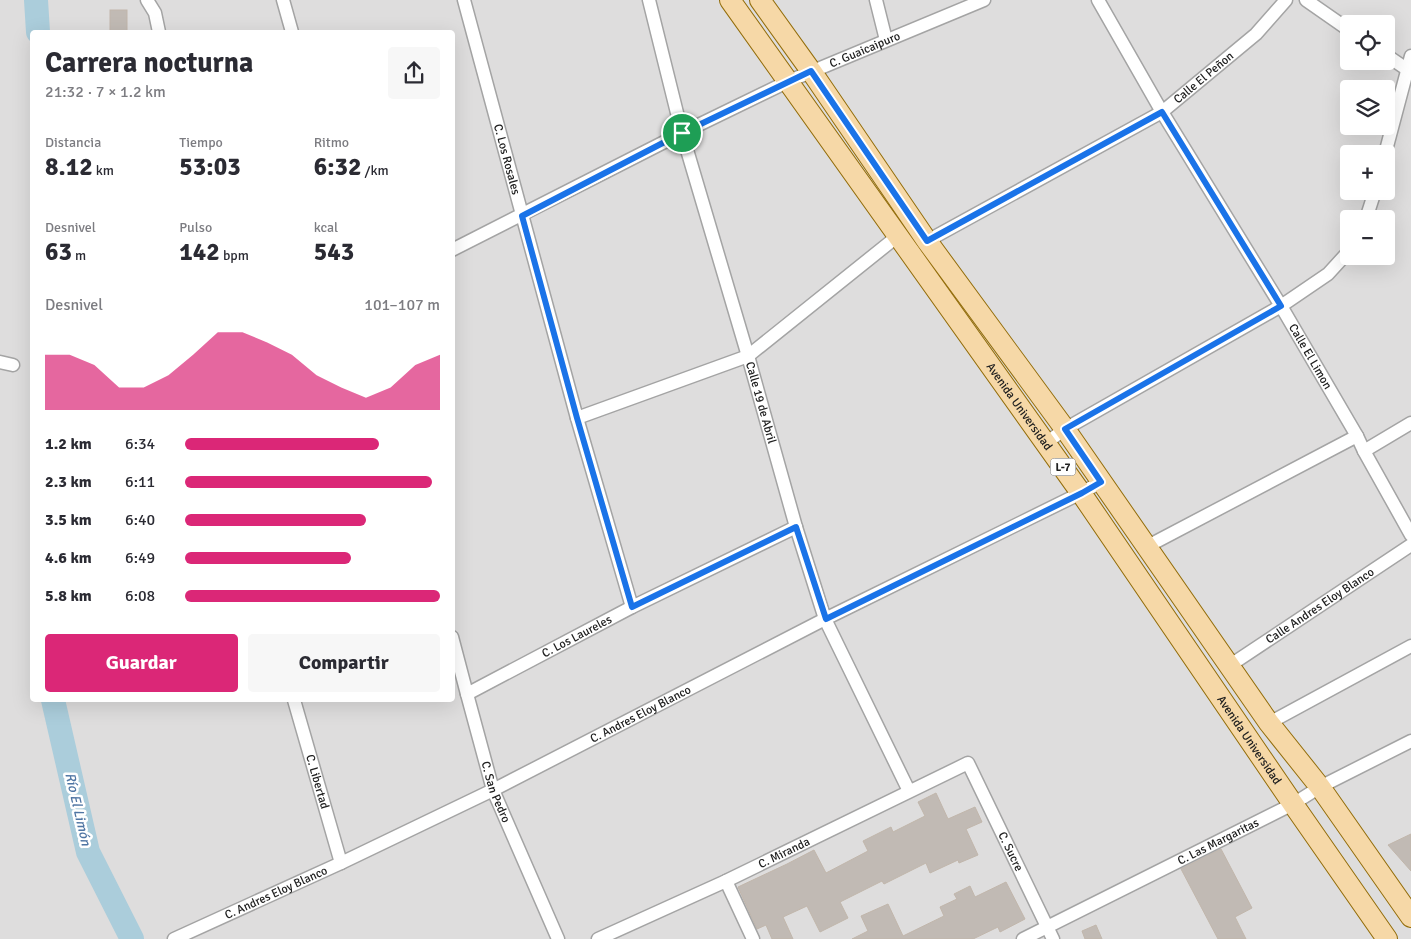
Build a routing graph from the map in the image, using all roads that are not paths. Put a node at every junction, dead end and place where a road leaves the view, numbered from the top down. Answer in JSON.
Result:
{"nodes":[{"id":1,"x":147,"y":0,"type":"edge"},
{"id":2,"x":283,"y":0,"type":"edge"},
{"id":3,"x":464,"y":0,"type":"edge"},
{"id":4,"x":649,"y":0,"type":"edge"},
{"id":5,"x":730,"y":0,"type":"edge"},
{"id":6,"x":760,"y":0,"type":"edge"},
{"id":7,"x":876,"y":0,"type":"edge"},
{"id":8,"x":984,"y":0,"type":"edge"},
{"id":9,"x":1098,"y":0,"type":"edge"},
{"id":10,"x":1286,"y":0,"type":"edge"},
{"id":11,"x":1306,"y":0,"type":"edge"},
{"id":12,"x":1340,"y":24,"type":"edge"},
{"id":13,"x":159,"y":30,"type":"edge"},
{"id":14,"x":291,"y":30,"type":"edge"},
{"id":15,"x":886,"y":40,"type":"junction"},
{"id":16,"x":1411,"y":56,"type":"edge"},
{"id":17,"x":1395,"y":62,"type":"edge"},
{"id":18,"x":811,"y":71,"type":"junction"},
{"id":19,"x":1409,"y":71,"type":"edge"},
{"id":20,"x":789,"y":81,"type":"junction"},
{"id":21,"x":1162,"y":112,"type":"junction"},
{"id":22,"x":682,"y":133,"type":"junction"},
{"id":23,"x":1388,"y":145,"type":"edge"},
{"id":24,"x":522,"y":216,"type":"junction"},
{"id":25,"x":899,"y":235,"type":"junction"},
{"id":26,"x":927,"y":241,"type":"junction"},
{"id":27,"x":455,"y":249,"type":"edge"},
{"id":28,"x":1340,"y":261,"type":"edge"},
{"id":29,"x":1281,"y":306,"type":"junction"},
{"id":30,"x":748,"y":356,"type":"junction"},
{"id":31,"x":577,"y":418,"type":"junction"},
{"id":32,"x":1411,"y":423,"type":"edge"},
{"id":33,"x":1065,"y":429,"type":"junction"},
{"id":34,"x":1357,"y":436,"type":"junction"},
{"id":35,"x":1046,"y":443,"type":"junction"},
{"id":36,"x":1364,"y":451,"type":"junction"},
{"id":37,"x":1101,"y":482,"type":"junction"},
{"id":38,"x":1082,"y":493,"type":"junction"},
{"id":39,"x":796,"y":527,"type":"junction"},
{"id":40,"x":1411,"y":535,"type":"edge"},
{"id":41,"x":1411,"y":544,"type":"edge"},
{"id":42,"x":1146,"y":547,"type":"junction"},
{"id":43,"x":632,"y":607,"type":"junction"},
{"id":44,"x":826,"y":619,"type":"junction"},
{"id":45,"x":1411,"y":646,"type":"edge"},
{"id":46,"x":455,"y":648,"type":"edge"},
{"id":47,"x":1229,"y":666,"type":"junction"},
{"id":48,"x":467,"y":694,"type":"junction"},
{"id":49,"x":295,"y":702,"type":"edge"},
{"id":50,"x":1269,"y":723,"type":"junction"},
{"id":51,"x":1411,"y":741,"type":"edge"},
{"id":52,"x":968,"y":763,"type":"joint"},
{"id":53,"x":1320,"y":788,"type":"junction"},
{"id":54,"x":493,"y":790,"type":"junction"},
{"id":55,"x":909,"y":791,"type":"junction"},
{"id":56,"x":1293,"y":804,"type":"junction"},
{"id":57,"x":341,"y":863,"type":"junction"},
{"id":58,"x":726,"y":881,"type":"junction"},
{"id":59,"x":1411,"y":917,"type":"edge"},
{"id":60,"x":1047,"y":927,"type":"junction"},
{"id":61,"x":180,"y":936,"type":"edge"},
{"id":62,"x":1385,"y":938,"type":"edge"},
{"id":63,"x":558,"y":939,"type":"edge"},
{"id":64,"x":598,"y":939,"type":"edge"},
{"id":65,"x":753,"y":939,"type":"edge"},
{"id":66,"x":1023,"y":939,"type":"edge"},
{"id":67,"x":1053,"y":939,"type":"edge"}],
"edges":[{"from":1,"to":13,"type":"street"},
{"from":2,"to":14,"type":"street"},
{"from":3,"to":24,"type":"street","name":"C. Los Rosales"},
{"from":4,"to":22,"type":"street","name":"Calle 19 de Abril"},
{"from":5,"to":20,"type":"main road","name":"Avenida Universidad","number":"L-7"},
{"from":6,"to":18,"type":"main road","name":"Avenida Universidad","number":"L-7"},
{"from":7,"to":15,"type":"street"},
{"from":8,"to":15,"type":"street","name":"C. Guaicaipuro"},
{"from":9,"to":21,"type":"street","name":"Calle El Limon"},
{"from":10,"to":21,"type":"street","name":"Calle El Peñon"},
{"from":11,"to":12,"type":"street"},
{"from":15,"to":18,"type":"street","name":"C. Guaicaipuro"},
{"from":16,"to":19,"type":"street"},
{"from":17,"to":19,"type":"street"},
{"from":18,"to":20,"type":"street","name":"C. Guaicaipuro"},
{"from":18,"to":26,"type":"main road","name":"Avenida Universidad","number":"L-7"},
{"from":19,"to":23,"type":"street"},
{"from":20,"to":22,"type":"street","name":"C. Guaicaipuro"},
{"from":20,"to":25,"type":"main road","name":"Avenida Universidad","number":"L-7"},
{"from":21,"to":26,"type":"street","name":"Calle El Peñon"},
{"from":21,"to":29,"type":"street","name":"Calle El Limon"},
{"from":22,"to":24,"type":"street","name":"C. Guaicaipuro"},
{"from":22,"to":30,"type":"street","name":"Calle 19 de Abril"},
{"from":24,"to":27,"type":"street","name":"C. Guaicaipuro"},
{"from":24,"to":31,"type":"street","name":"C. Los Rosales"},
{"from":25,"to":30,"type":"street"},
{"from":25,"to":35,"type":"main road","name":"Avenida Universidad","number":"L-7"},
{"from":26,"to":33,"type":"main road","name":"Avenida Universidad","number":"L-7"},
{"from":28,"to":29,"type":"street"},
{"from":29,"to":33,"type":"street"},
{"from":29,"to":34,"type":"street","name":"Calle El Limon"},
{"from":30,"to":31,"type":"street"},
{"from":30,"to":39,"type":"street","name":"Calle 19 de Abril"},
{"from":31,"to":43,"type":"street","name":"C. Los Rosales"},
{"from":32,"to":36,"type":"street"},
{"from":33,"to":35,"type":"street"},
{"from":33,"to":37,"type":"main road","name":"Avenida Universidad","number":"L-7"},
{"from":34,"to":36,"type":"street","name":"Calle El Limon"},
{"from":34,"to":42,"type":"street"},
{"from":35,"to":38,"type":"main road","name":"Avenida Universidad","number":"L-7"},
{"from":36,"to":40,"type":"street","name":"Calle El Limon"},
{"from":37,"to":38,"type":"street","name":"C. Andres Eloy Blanco"},
{"from":37,"to":42,"type":"main road","name":"Avenida Universidad","number":"L-7"},
{"from":38,"to":44,"type":"street","name":"C. Andres Eloy Blanco"},
{"from":38,"to":56,"type":"main road","name":"Avenida Universidad","number":"L-7"},
{"from":39,"to":43,"type":"street","name":"C. Los Laureles"},
{"from":39,"to":44,"type":"street","name":"Calle 19 de Abril"},
{"from":41,"to":47,"type":"street","name":"Calle Andres Eloy Blanco"},
{"from":42,"to":47,"type":"main road","name":"Avenida Universidad","number":"L-7"},
{"from":43,"to":48,"type":"street","name":"C. Los Laureles"},
{"from":44,"to":54,"type":"street","name":"C. Andres Eloy Blanco"},
{"from":44,"to":55,"type":"street","name":"Calle 19 de Abril"},
{"from":45,"to":50,"type":"street"},
{"from":46,"to":48,"type":"street","name":"C. San Pedro"},
{"from":47,"to":50,"type":"main road","name":"Avenida Universidad","number":"L-7"},
{"from":48,"to":54,"type":"street","name":"C. San Pedro"},
{"from":49,"to":57,"type":"street","name":"C. Libertad"},
{"from":50,"to":53,"type":"main road","name":"Avenida Universidad","number":"L-7"},
{"from":51,"to":53,"type":"street","name":"C. Las Margaritas"},
{"from":52,"to":55,"type":"street","name":"C. Miranda"},
{"from":52,"to":60,"type":"street","name":"C. Sucre"},
{"from":53,"to":56,"type":"street","name":"C. Las Margaritas"},
{"from":53,"to":59,"type":"main road","name":"Avenida Universidad","number":"L-7"},
{"from":54,"to":57,"type":"street","name":"C. Andres Eloy Blanco"},
{"from":54,"to":63,"type":"street","name":"C. San Pedro"},
{"from":55,"to":58,"type":"street","name":"C. Miranda"},
{"from":56,"to":60,"type":"street","name":"C. Las Margaritas"},
{"from":56,"to":62,"type":"main road","name":"Avenida Universidad","number":"L-7"},
{"from":57,"to":61,"type":"street","name":"C. Andres Eloy Blanco"},
{"from":58,"to":64,"type":"street","name":"C. Miranda"},
{"from":58,"to":65,"type":"street"},
{"from":60,"to":66,"type":"street","name":"C. Las Margaritas"},
{"from":60,"to":67,"type":"street","name":"C. Sucre"}]}
